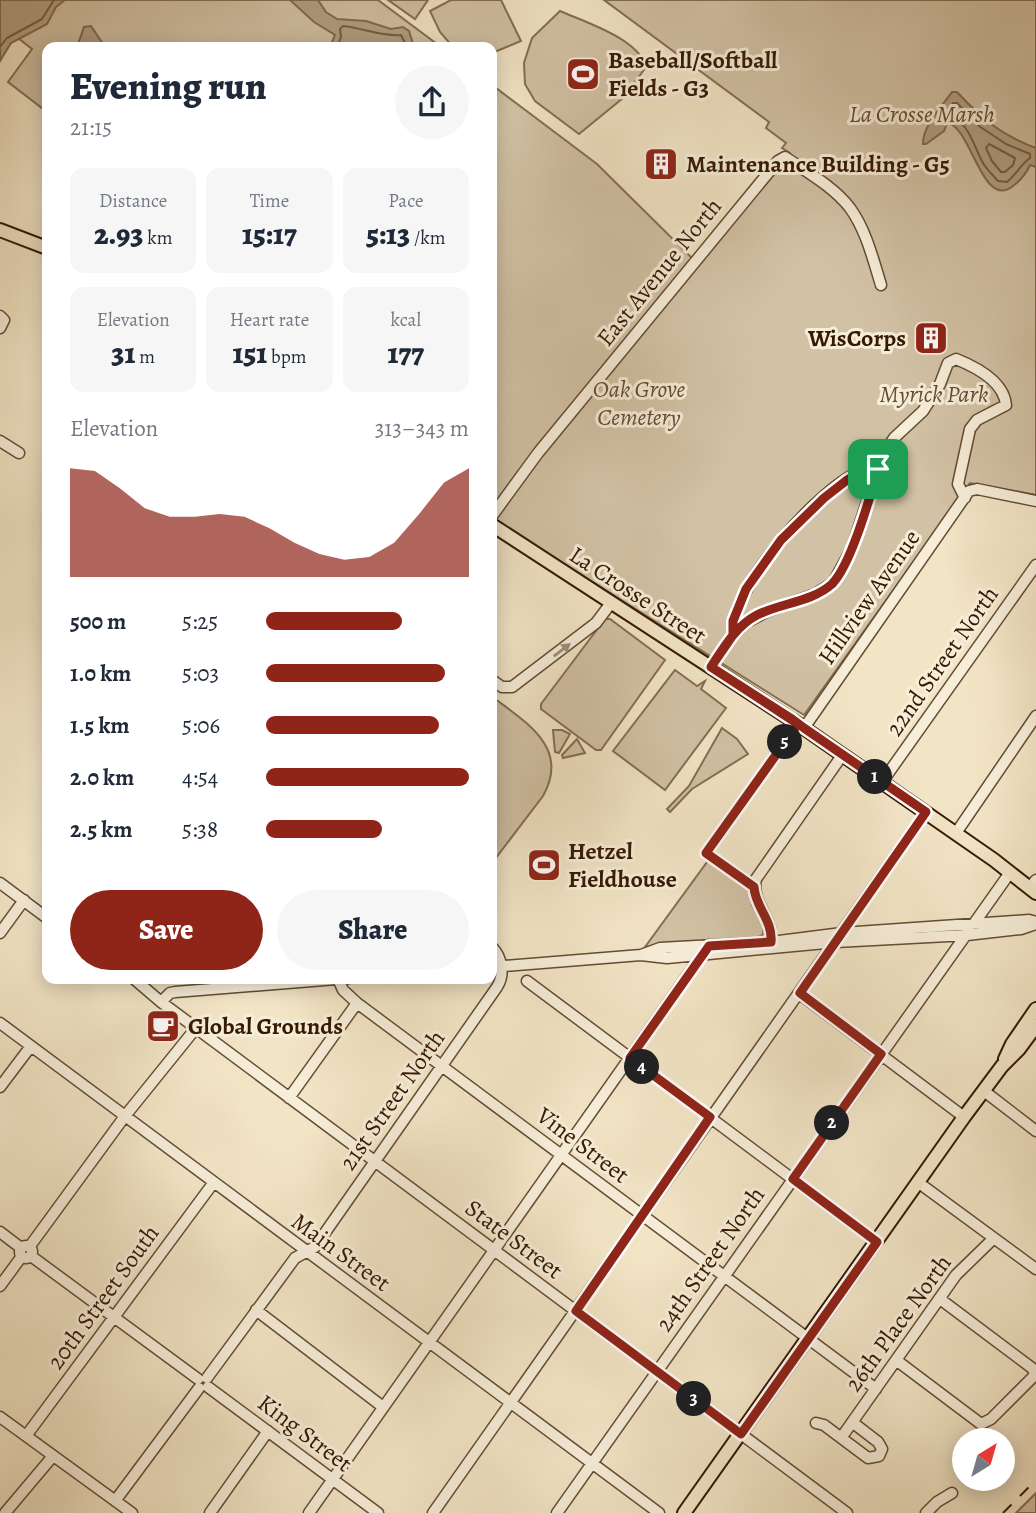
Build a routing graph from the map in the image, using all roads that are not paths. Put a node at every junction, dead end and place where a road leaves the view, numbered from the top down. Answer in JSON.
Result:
{"nodes":[{"id":1,"x":0,"y":230,"type":"edge"},
{"id":2,"x":42,"y":246,"type":"edge"},
{"id":3,"x":881,"y":285,"type":"dead end"},
{"id":4,"x":0,"y":441,"type":"edge"},
{"id":5,"x":19,"y":453,"type":"dead end"},
{"id":6,"x":878,"y":469,"type":"junction"},
{"id":7,"x":967,"y":494,"type":"junction"},
{"id":8,"x":1036,"y":501,"type":"edge"},
{"id":9,"x":497,"y":509,"type":"edge"},
{"id":10,"x":497,"y":528,"type":"edge"},
{"id":11,"x":1036,"y":565,"type":"edge"},
{"id":12,"x":611,"y":603,"type":"junction"},
{"id":13,"x":733,"y":635,"type":"junction"},
{"id":14,"x":711,"y":667,"type":"junction"},
{"id":15,"x":497,"y":683,"type":"edge"},
{"id":16,"x":1036,"y":716,"type":"edge"},
{"id":17,"x":801,"y":726,"type":"junction"},
{"id":18,"x":843,"y":754,"type":"junction"},
{"id":19,"x":883,"y":782,"type":"junction"},
{"id":20,"x":926,"y":812,"type":"junction"},
{"id":21,"x":956,"y":833,"type":"junction"},
{"id":22,"x":994,"y":860,"type":"junction"},
{"id":23,"x":1009,"y":874,"type":"junction"},
{"id":24,"x":0,"y":883,"type":"edge"},
{"id":25,"x":1036,"y":884,"type":"edge"},
{"id":26,"x":754,"y":887,"type":"junction"},
{"id":27,"x":24,"y":900,"type":"junction"},
{"id":28,"x":42,"y":914,"type":"edge"},
{"id":29,"x":975,"y":923,"type":"junction"},
{"id":30,"x":1036,"y":923,"type":"edge"},
{"id":31,"x":0,"y":933,"type":"edge"},
{"id":32,"x":967,"y":935,"type":"junction"},
{"id":33,"x":839,"y":937,"type":"junction"},
{"id":34,"x":769,"y":945,"type":"junction"},
{"id":35,"x":706,"y":950,"type":"junction"},
{"id":36,"x":497,"y":966,"type":"edge"},
{"id":37,"x":497,"y":969,"type":"edge"},
{"id":38,"x":527,"y":981,"type":"dead end"},
{"id":39,"x":133,"y":984,"type":"edge"},
{"id":40,"x":140,"y":984,"type":"edge"},
{"id":41,"x":275,"y":984,"type":"edge"},
{"id":42,"x":340,"y":984,"type":"edge"},
{"id":43,"x":800,"y":993,"type":"junction"},
{"id":44,"x":158,"y":1000,"type":"junction"},
{"id":45,"x":357,"y":1003,"type":"junction"},
{"id":46,"x":1036,"y":1009,"type":"edge"},
{"id":47,"x":0,"y":1023,"type":"edge"},
{"id":48,"x":1036,"y":1026,"type":"edge"},
{"id":49,"x":197,"y":1028,"type":"junction"},
{"id":50,"x":31,"y":1046,"type":"junction"},
{"id":51,"x":881,"y":1054,"type":"junction"},
{"id":52,"x":630,"y":1058,"type":"junction"},
{"id":53,"x":442,"y":1066,"type":"junction"},
{"id":54,"x":1002,"y":1066,"type":"junction"},
{"id":55,"x":0,"y":1087,"type":"edge"},
{"id":56,"x":984,"y":1091,"type":"junction"},
{"id":57,"x":289,"y":1098,"type":"junction"},
{"id":58,"x":125,"y":1116,"type":"junction"},
{"id":59,"x":710,"y":1117,"type":"junction"},
{"id":60,"x":964,"y":1117,"type":"junction"},
{"id":61,"x":1036,"y":1131,"type":"edge"},
{"id":62,"x":561,"y":1154,"type":"junction"},
{"id":63,"x":374,"y":1161,"type":"junction"},
{"id":64,"x":793,"y":1179,"type":"junction"},
{"id":65,"x":214,"y":1182,"type":"junction"},
{"id":66,"x":919,"y":1183,"type":"junction"},
{"id":67,"x":642,"y":1215,"type":"junction"},
{"id":68,"x":0,"y":1232,"type":"edge"},
{"id":69,"x":994,"y":1238,"type":"junction"},
{"id":70,"x":877,"y":1242,"type":"junction"},
{"id":71,"x":494,"y":1250,"type":"junction"},
{"id":72,"x":26,"y":1252,"type":"junction"},
{"id":73,"x":306,"y":1252,"type":"junction"},
{"id":74,"x":1036,"y":1269,"type":"edge"},
{"id":75,"x":723,"y":1275,"type":"junction"},
{"id":76,"x":0,"y":1286,"type":"edge"},
{"id":77,"x":940,"y":1299,"type":"junction"},
{"id":78,"x":256,"y":1310,"type":"junction"},
{"id":79,"x":576,"y":1311,"type":"junction"},
{"id":80,"x":115,"y":1317,"type":"junction"},
{"id":81,"x":808,"y":1339,"type":"junction"},
{"id":82,"x":428,"y":1342,"type":"junction"},
{"id":83,"x":896,"y":1360,"type":"junction"},
{"id":84,"x":656,"y":1371,"type":"junction"},
{"id":85,"x":1035,"y":1373,"type":"edge"},
{"id":86,"x":203,"y":1383,"type":"junction"},
{"id":87,"x":876,"y":1389,"type":"junction"},
{"id":88,"x":510,"y":1403,"type":"junction"},
{"id":89,"x":383,"y":1407,"type":"junction"},
{"id":90,"x":0,"y":1417,"type":"edge"},
{"id":91,"x":852,"y":1422,"type":"junction"},
{"id":92,"x":816,"y":1423,"type":"dead end"},
{"id":93,"x":268,"y":1431,"type":"junction"},
{"id":94,"x":741,"y":1434,"type":"junction"},
{"id":95,"x":26,"y":1436,"type":"junction"},
{"id":96,"x":841,"y":1438,"type":"junction"},
{"id":97,"x":52,"y":1456,"type":"junction"},
{"id":98,"x":592,"y":1463,"type":"junction"},
{"id":99,"x":333,"y":1479,"type":"junction"},
{"id":100,"x":952,"y":1493,"type":"dead end"},
{"id":101,"x":115,"y":1501,"type":"junction"},
{"id":102,"x":5,"y":1513,"type":"edge"},
{"id":103,"x":132,"y":1513,"type":"edge"},
{"id":104,"x":210,"y":1513,"type":"edge"},
{"id":105,"x":309,"y":1513,"type":"edge"},
{"id":106,"x":378,"y":1513,"type":"edge"},
{"id":107,"x":433,"y":1513,"type":"edge"},
{"id":108,"x":557,"y":1513,"type":"edge"},
{"id":109,"x":659,"y":1513,"type":"edge"},
{"id":110,"x":684,"y":1513,"type":"edge"},
{"id":111,"x":847,"y":1513,"type":"edge"},
{"id":112,"x":926,"y":1513,"type":"edge"}],
"edges":[{"from":1,"to":2,"type":"main road"},
{"from":3,"to":9,"type":"street","name":"East Avenue North"},
{"from":4,"to":5,"type":"street"},
{"from":6,"to":7,"type":"street"},
{"from":6,"to":13,"type":"street"},
{"from":6,"to":13,"type":"street"},
{"from":7,"to":8,"type":"street"},
{"from":7,"to":17,"type":"street","name":"Hillview Avenue"},
{"from":10,"to":12,"type":"main road","name":"La Crosse Street"},
{"from":11,"to":19,"type":"street","name":"22nd Street North"},
{"from":12,"to":14,"type":"main road","name":"La Crosse Street"},
{"from":15,"to":12,"type":"street","one_way":true},
{"from":13,"to":14,"type":"street"},
{"from":14,"to":17,"type":"main road","name":"La Crosse Street"},
{"from":16,"to":21,"type":"street"},
{"from":17,"to":18,"type":"main road","name":"La Crosse Street"},
{"from":17,"to":26,"type":"street","name":"Hillview Avenue"},
{"from":18,"to":19,"type":"main road","name":"La Crosse Street"},
{"from":18,"to":26,"type":"street"},
{"from":19,"to":20,"type":"main road","name":"La Crosse Street"},
{"from":20,"to":21,"type":"main road","name":"La Crosse Street"},
{"from":20,"to":33,"type":"street"},
{"from":21,"to":22,"type":"main road","name":"La Crosse Street"},
{"from":22,"to":23,"type":"main road","name":"La Crosse Street"},
{"from":22,"to":25,"type":"main road"},
{"from":23,"to":25,"type":"main road","name":"La Crosse Street"},
{"from":23,"to":29,"type":"street","name":"24th Street North"},
{"from":24,"to":27,"type":"street"},
{"from":26,"to":34,"type":"street"},
{"from":27,"to":28,"type":"street"},
{"from":27,"to":31,"type":"street"},
{"from":29,"to":30,"type":"street"},
{"from":29,"to":32,"type":"street","name":"24th Street North"},
{"from":29,"to":33,"type":"street"},
{"from":30,"to":32,"type":"street"},
{"from":32,"to":33,"type":"street"},
{"from":32,"to":51,"type":"street","name":"24th Street North"},
{"from":33,"to":34,"type":"street"},
{"from":33,"to":43,"type":"street"},
{"from":34,"to":35,"type":"street"},
{"from":35,"to":36,"type":"street"},
{"from":35,"to":52,"type":"street"},
{"from":37,"to":53,"type":"street","name":"21st Street North"},
{"from":38,"to":52,"type":"street"},
{"from":39,"to":44,"type":"street","name":"State Street"},
{"from":40,"to":44,"type":"street","name":"State Street"},
{"from":41,"to":44,"type":"street"},
{"from":42,"to":45,"type":"street","name":"Vine Street"},
{"from":43,"to":51,"type":"street"},
{"from":43,"to":59,"type":"street"},
{"from":44,"to":49,"type":"street","name":"State Street"},
{"from":45,"to":53,"type":"street","name":"Vine Street"},
{"from":45,"to":57,"type":"street"},
{"from":46,"to":54,"type":"main road"},
{"from":47,"to":50,"type":"street","name":"Main Street"},
{"from":48,"to":54,"type":"main road"},
{"from":49,"to":57,"type":"street","name":"State Street"},
{"from":49,"to":58,"type":"street"},
{"from":50,"to":55,"type":"street"},
{"from":50,"to":58,"type":"street","name":"Main Street"},
{"from":51,"to":60,"type":"street"},
{"from":51,"to":64,"type":"street","name":"24th Street North"},
{"from":52,"to":59,"type":"street"},
{"from":52,"to":62,"type":"street"},
{"from":53,"to":62,"type":"street","name":"Vine Street"},
{"from":53,"to":63,"type":"street","name":"21st Street North"},
{"from":54,"to":56,"type":"main road"},
{"from":56,"to":60,"type":"main road"},
{"from":56,"to":61,"type":"street"},
{"from":57,"to":63,"type":"street","name":"State Street"},
{"from":58,"to":65,"type":"street","name":"Main Street"},
{"from":58,"to":72,"type":"street"},
{"from":59,"to":64,"type":"street"},
{"from":59,"to":67,"type":"street"},
{"from":60,"to":66,"type":"main road"},
{"from":62,"to":67,"type":"street","name":"Vine Street"},
{"from":62,"to":71,"type":"street"},
{"from":63,"to":71,"type":"street","name":"State Street"},
{"from":63,"to":73,"type":"street","name":"21st Street North"},
{"from":64,"to":70,"type":"street"},
{"from":64,"to":75,"type":"street","name":"24th Street North"},
{"from":65,"to":73,"type":"street","name":"Main Street"},
{"from":65,"to":80,"type":"street","name":"20th Street South"},
{"from":66,"to":69,"type":"street"},
{"from":66,"to":70,"type":"main road"},
{"from":67,"to":75,"type":"street","name":"Vine Street"},
{"from":67,"to":79,"type":"street"},
{"from":68,"to":72,"type":"street","name":"King Street"},
{"from":69,"to":74,"type":"street"},
{"from":69,"to":77,"type":"street","name":"26th Place North"},
{"from":70,"to":81,"type":"main road"},
{"from":71,"to":79,"type":"street","name":"State Street"},
{"from":71,"to":82,"type":"street"},
{"from":72,"to":76,"type":"street"},
{"from":72,"to":80,"type":"street","name":"King Street"},
{"from":73,"to":78,"type":"street","name":"21st Street North"},
{"from":73,"to":82,"type":"street","name":"Main Street"},
{"from":75,"to":81,"type":"street","name":"Vine Street"},
{"from":75,"to":84,"type":"street","name":"24th Street North"},
{"from":77,"to":83,"type":"street","name":"26th Place North"},
{"from":77,"to":85,"type":"street"},
{"from":78,"to":86,"type":"street","name":"21st Street North"},
{"from":78,"to":89,"type":"street"},
{"from":79,"to":84,"type":"street","name":"State Street"},
{"from":79,"to":88,"type":"street"},
{"from":80,"to":86,"type":"street","name":"King Street"},
{"from":80,"to":95,"type":"street","name":"20th Street South"},
{"from":81,"to":87,"type":"street","name":"Vine Street"},
{"from":81,"to":94,"type":"main road"},
{"from":82,"to":88,"type":"street","name":"Main Street"},
{"from":82,"to":89,"type":"street"},
{"from":83,"to":85,"type":"street"},
{"from":83,"to":87,"type":"street","name":"26th Place North"},
{"from":84,"to":94,"type":"street","name":"State Street"},
{"from":84,"to":98,"type":"street","name":"24th Street North"},
{"from":86,"to":93,"type":"street","name":"King Street"},
{"from":86,"to":101,"type":"street","name":"21st Street North"},
{"from":87,"to":91,"type":"street","name":"26th Place North"},
{"from":88,"to":98,"type":"street","name":"Main Street"},
{"from":88,"to":107,"type":"street"},
{"from":89,"to":99,"type":"street"},
{"from":90,"to":95,"type":"street"},
{"from":91,"to":96,"type":"street","name":"26th Place North"},
{"from":91,"to":96,"type":"street"},
{"from":92,"to":96,"type":"street"},
{"from":93,"to":99,"type":"street","name":"King Street"},
{"from":93,"to":104,"type":"street"},
{"from":94,"to":110,"type":"main road"},
{"from":94,"to":111,"type":"street","name":"State Street"},
{"from":95,"to":97,"type":"street"},
{"from":97,"to":101,"type":"street"},
{"from":97,"to":102,"type":"street"},
{"from":98,"to":108,"type":"street","name":"24th Street North"},
{"from":98,"to":109,"type":"street","name":"Main Street"},
{"from":99,"to":105,"type":"street"},
{"from":99,"to":106,"type":"street","name":"King Street"},
{"from":100,"to":112,"type":"street"},
{"from":101,"to":103,"type":"street"}]}
